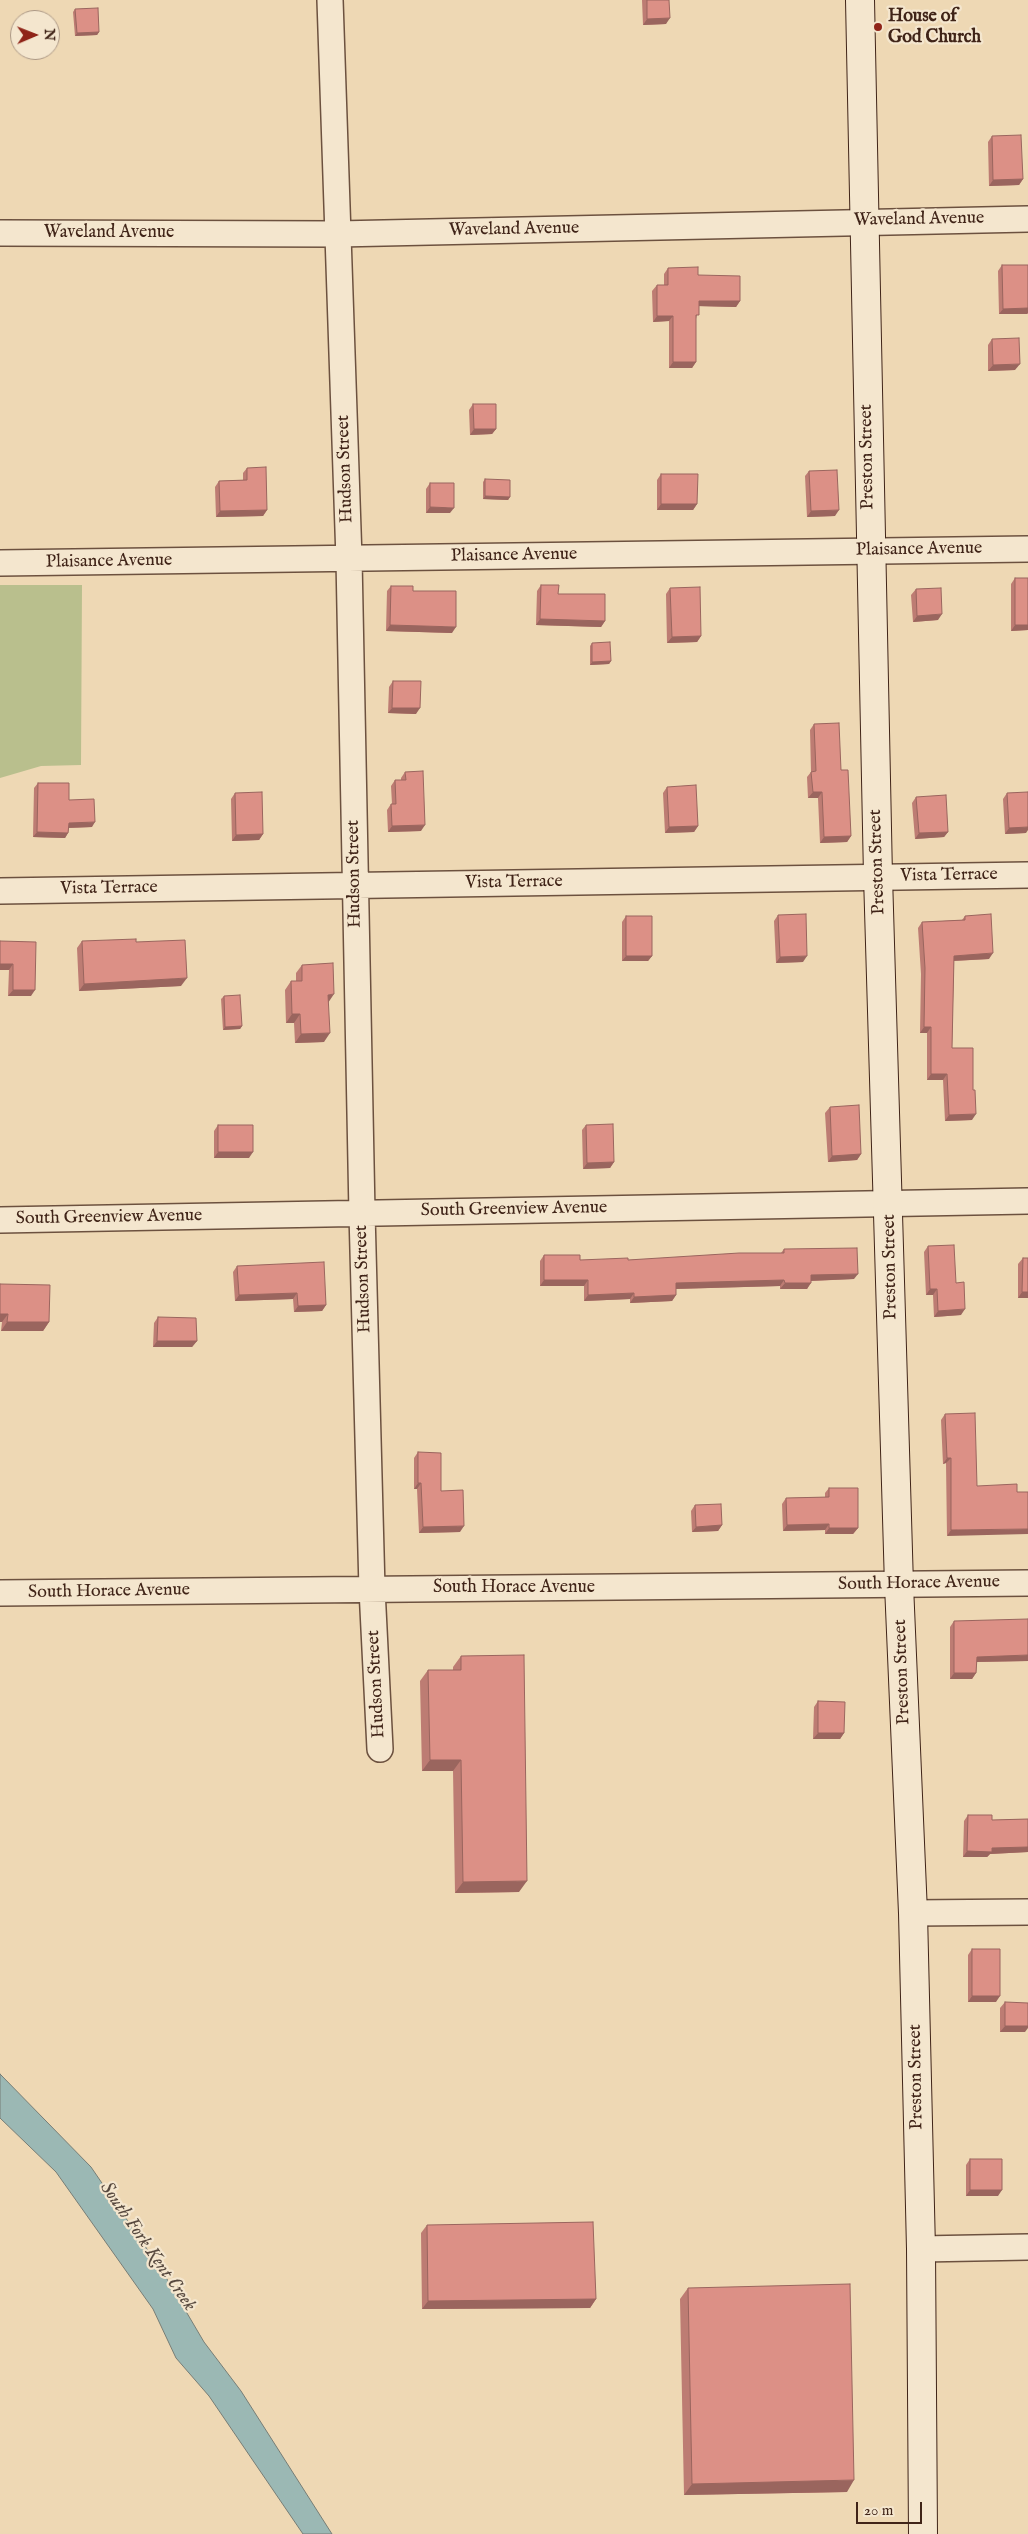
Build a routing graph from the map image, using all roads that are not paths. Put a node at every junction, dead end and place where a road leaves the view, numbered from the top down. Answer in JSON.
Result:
{"nodes":[{"id":1,"x":330,"y":0,"type":"edge"},
{"id":2,"x":860,"y":0,"type":"edge"},
{"id":3,"x":1028,"y":218,"type":"edge"},
{"id":4,"x":865,"y":221,"type":"junction"},
{"id":5,"x":0,"y":233,"type":"edge"},
{"id":6,"x":338,"y":234,"type":"junction"},
{"id":7,"x":1028,"y":549,"type":"edge"},
{"id":8,"x":870,"y":551,"type":"junction"},
{"id":9,"x":350,"y":559,"type":"junction"},
{"id":10,"x":0,"y":563,"type":"edge"},
{"id":11,"x":1028,"y":875,"type":"edge"},
{"id":12,"x":878,"y":876,"type":"junction"},
{"id":13,"x":354,"y":885,"type":"junction"},
{"id":14,"x":0,"y":891,"type":"edge"},
{"id":15,"x":1028,"y":1201,"type":"edge"},
{"id":16,"x":889,"y":1203,"type":"junction"},
{"id":17,"x":362,"y":1212,"type":"junction"},
{"id":18,"x":0,"y":1220,"type":"edge"},
{"id":19,"x":1028,"y":1583,"type":"edge"},
{"id":20,"x":899,"y":1585,"type":"junction"},
{"id":21,"x":372,"y":1589,"type":"junction"},
{"id":22,"x":0,"y":1593,"type":"edge"},
{"id":23,"x":380,"y":1748,"type":"dead end"},
{"id":24,"x":1028,"y":1912,"type":"edge"},
{"id":25,"x":913,"y":1913,"type":"junction"},
{"id":26,"x":1028,"y":2247,"type":"edge"},
{"id":27,"x":921,"y":2248,"type":"junction"},
{"id":28,"x":923,"y":2534,"type":"edge"}],
"edges":[{"from":1,"to":6,"type":"street","name":"Hudson Street"},
{"from":2,"to":4,"type":"street","name":"Preston Street"},
{"from":3,"to":4,"type":"street","name":"Waveland Avenue"},
{"from":4,"to":6,"type":"street","name":"Waveland Avenue"},
{"from":4,"to":8,"type":"street","name":"Preston Street"},
{"from":5,"to":6,"type":"street","name":"Waveland Avenue"},
{"from":6,"to":9,"type":"street","name":"Hudson Street"},
{"from":7,"to":8,"type":"street","name":"Plaisance Avenue"},
{"from":8,"to":9,"type":"street","name":"Plaisance Avenue"},
{"from":8,"to":12,"type":"street","name":"Preston Street"},
{"from":9,"to":10,"type":"street","name":"Plaisance Avenue"},
{"from":9,"to":13,"type":"street","name":"Hudson Street"},
{"from":11,"to":12,"type":"street","name":"Vista Terrace"},
{"from":12,"to":13,"type":"street","name":"Vista Terrace"},
{"from":12,"to":16,"type":"street","name":"Preston Street"},
{"from":13,"to":14,"type":"street","name":"Vista Terrace"},
{"from":13,"to":17,"type":"street","name":"Hudson Street"},
{"from":15,"to":16,"type":"street","name":"South Greenview Avenue"},
{"from":16,"to":17,"type":"street","name":"South Greenview Avenue"},
{"from":16,"to":20,"type":"street","name":"Preston Street"},
{"from":17,"to":18,"type":"street","name":"South Greenview Avenue"},
{"from":17,"to":21,"type":"street","name":"Hudson Street"},
{"from":19,"to":20,"type":"street","name":"South Horace Avenue"},
{"from":20,"to":21,"type":"street","name":"South Horace Avenue"},
{"from":20,"to":25,"type":"street","name":"Preston Street"},
{"from":21,"to":22,"type":"street","name":"South Horace Avenue"},
{"from":21,"to":23,"type":"street","name":"Hudson Street"},
{"from":24,"to":25,"type":"street"},
{"from":25,"to":27,"type":"street","name":"Preston Street"},
{"from":26,"to":27,"type":"street"},
{"from":27,"to":28,"type":"street","name":"Preston Street"}]}
